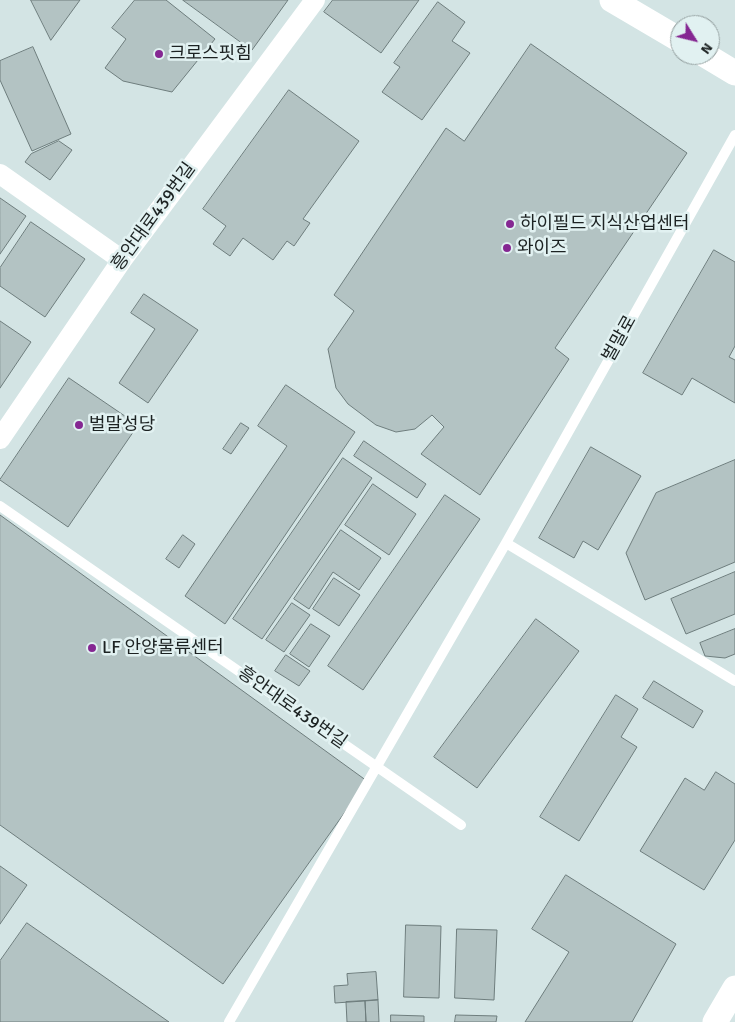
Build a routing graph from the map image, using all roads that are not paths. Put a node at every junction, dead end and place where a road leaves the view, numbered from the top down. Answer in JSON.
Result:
{"nodes":[{"id":1,"x":315,"y":0,"type":"edge"},
{"id":2,"x":612,"y":0,"type":"edge"},
{"id":3,"x":670,"y":34,"type":"edge"},
{"id":4,"x":720,"y":64,"type":"edge"},
{"id":5,"x":735,"y":73,"type":"edge"},
{"id":6,"x":735,"y":135,"type":"edge"},
{"id":7,"x":0,"y":174,"type":"edge"},
{"id":8,"x":122,"y":260,"type":"junction"},
{"id":9,"x":0,"y":439,"type":"edge"},
{"id":10,"x":0,"y":506,"type":"edge"},
{"id":11,"x":506,"y":543,"type":"junction"},
{"id":12,"x":735,"y":682,"type":"edge"},
{"id":13,"x":376,"y":766,"type":"junction"},
{"id":14,"x":460,"y":825,"type":"dead end"},
{"id":15,"x":735,"y":988,"type":"edge"},
{"id":16,"x":229,"y":1022,"type":"edge"},
{"id":17,"x":715,"y":1022,"type":"edge"}],
"edges":[{"from":1,"to":8,"type":"street","name":"흥안대로439번길"},
{"from":2,"to":3,"type":"street"},
{"from":4,"to":5,"type":"street"},
{"from":6,"to":11,"type":"lane","name":"벌말로"},
{"from":7,"to":8,"type":"street"},
{"from":8,"to":9,"type":"street","name":"흥안대로439번길"},
{"from":10,"to":13,"type":"lane","name":"흥안대로439번길"},
{"from":11,"to":12,"type":"lane"},
{"from":11,"to":13,"type":"lane","name":"벌말로"},
{"from":13,"to":14,"type":"lane","name":"흥안대로439번길"},
{"from":13,"to":16,"type":"lane","name":"벌말로"},
{"from":15,"to":17,"type":"street"}]}
